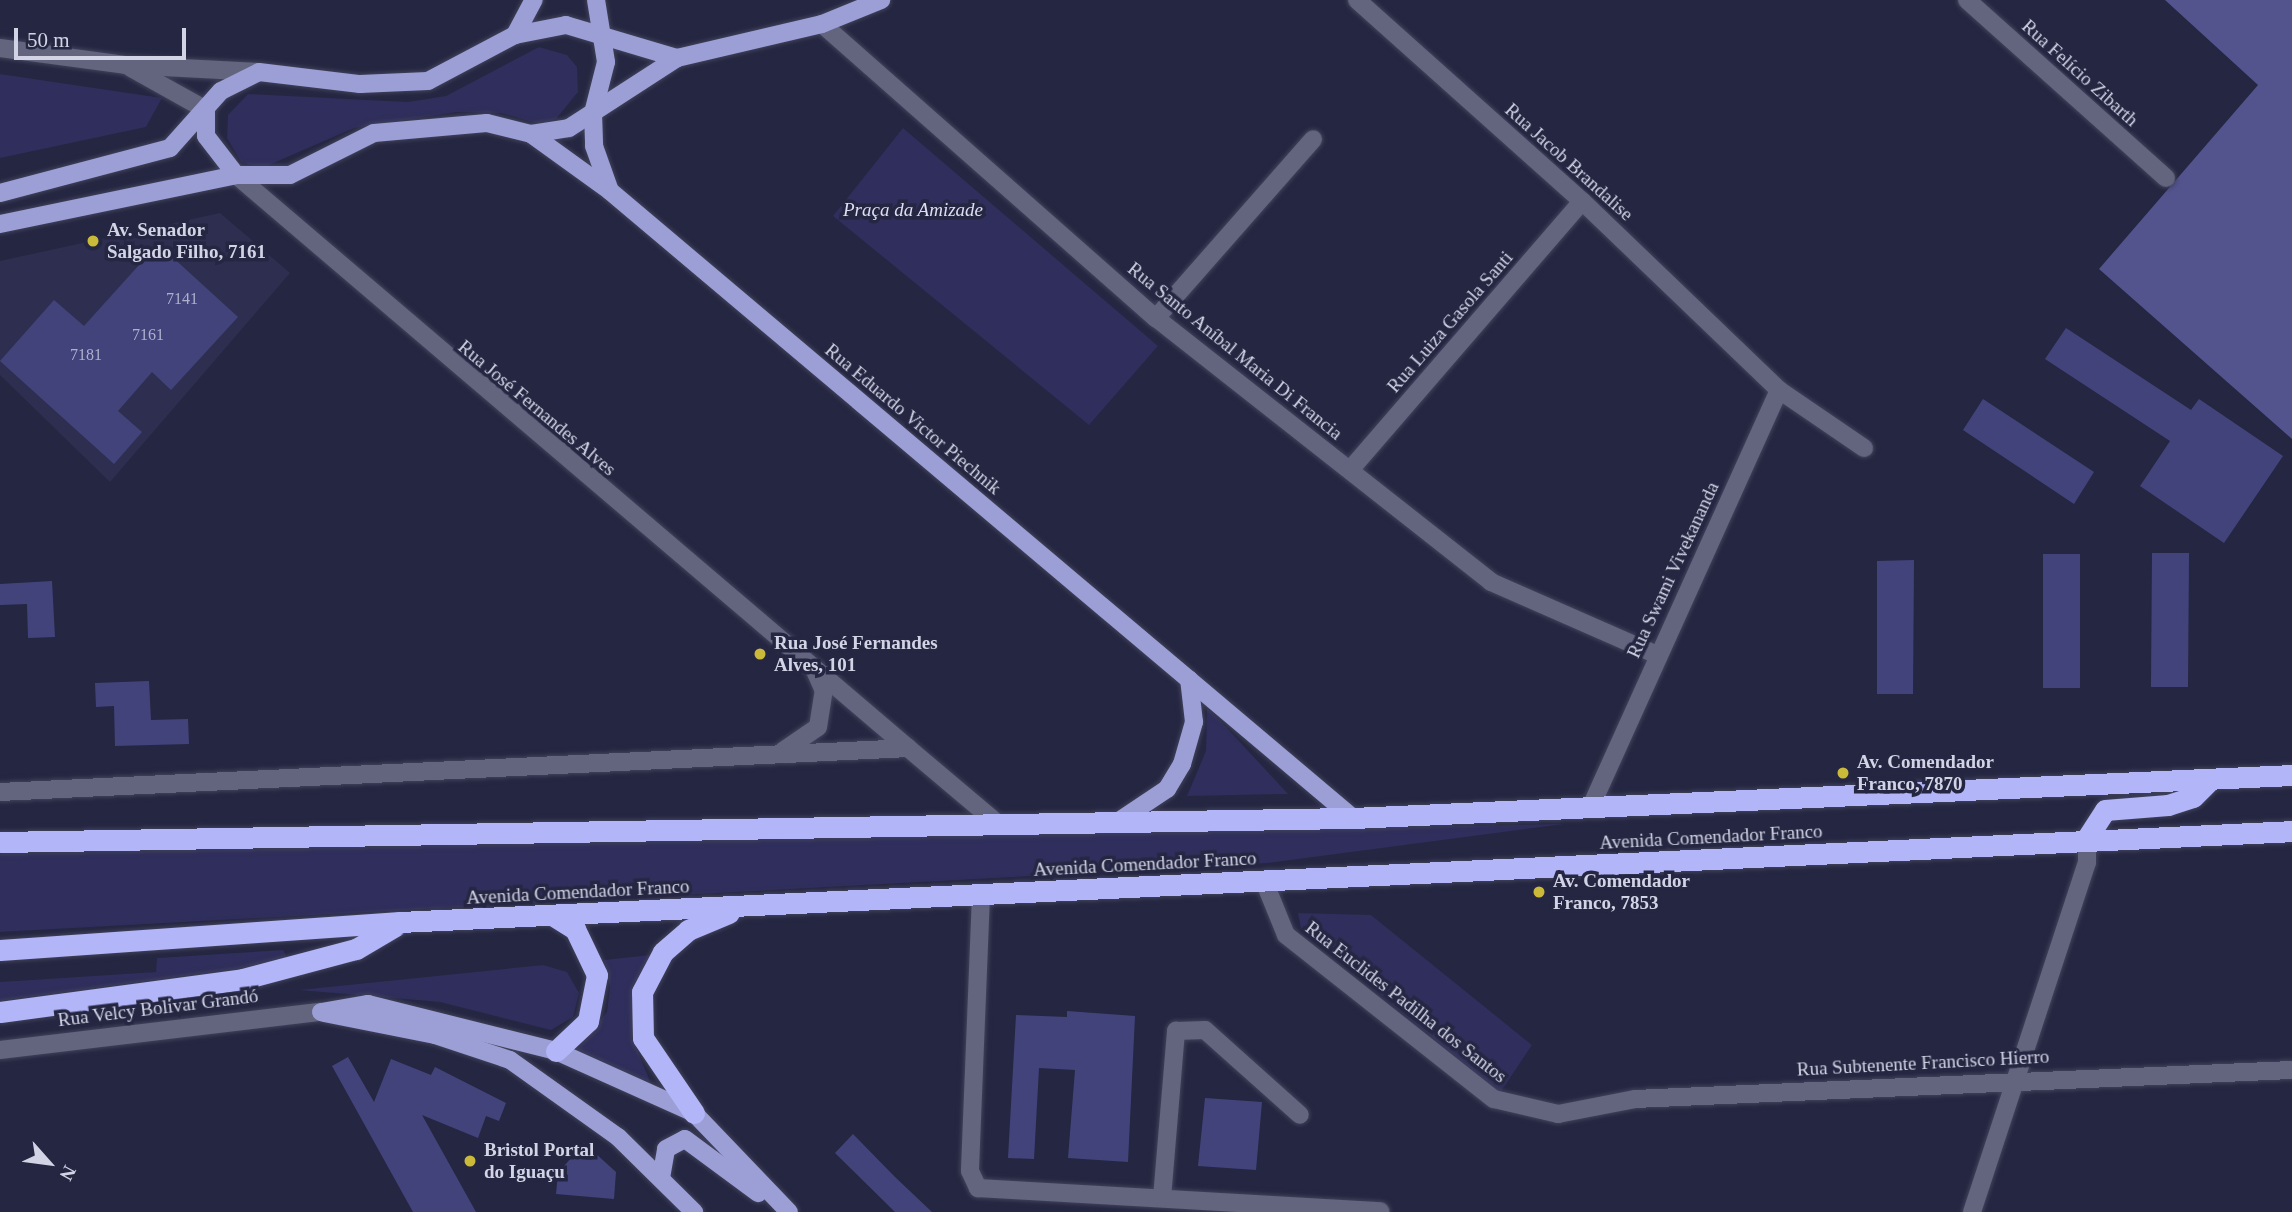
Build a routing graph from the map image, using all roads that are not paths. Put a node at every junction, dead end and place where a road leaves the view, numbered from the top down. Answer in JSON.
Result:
{"nodes":[{"id":1,"x":534,"y":0,"type":"edge"},
{"id":2,"x":596,"y":0,"type":"edge"},
{"id":3,"x":881,"y":0,"type":"edge"},
{"id":4,"x":1357,"y":0,"type":"edge"},
{"id":5,"x":1967,"y":0,"type":"edge"},
{"id":6,"x":822,"y":24,"type":"junction"},
{"id":7,"x":515,"y":35,"type":"junction"},
{"id":8,"x":604,"y":35,"type":"junction"},
{"id":9,"x":0,"y":48,"type":"edge"},
{"id":10,"x":677,"y":58,"type":"junction"},
{"id":11,"x":125,"y":65,"type":"junction"},
{"id":12,"x":259,"y":72,"type":"junction"},
{"id":13,"x":206,"y":110,"type":"junction"},
{"id":14,"x":593,"y":113,"type":"junction"},
{"id":15,"x":531,"y":134,"type":"junction"},
{"id":16,"x":1313,"y":139,"type":"dead end"},
{"id":17,"x":236,"y":175,"type":"junction"},
{"id":18,"x":2166,"y":178,"type":"dead end"},
{"id":19,"x":610,"y":191,"type":"junction"},
{"id":20,"x":0,"y":193,"type":"edge"},
{"id":21,"x":1582,"y":201,"type":"junction"},
{"id":22,"x":0,"y":224,"type":"edge"},
{"id":23,"x":1156,"y":318,"type":"junction"},
{"id":24,"x":1779,"y":390,"type":"junction"},
{"id":25,"x":1864,"y":448,"type":"dead end"},
{"id":26,"x":1350,"y":470,"type":"junction"},
{"id":27,"x":1657,"y":655,"type":"junction"},
{"id":28,"x":814,"y":669,"type":"junction"},
{"id":29,"x":1189,"y":679,"type":"junction"},
{"id":30,"x":908,"y":748,"type":"junction"},
{"id":31,"x":777,"y":754,"type":"junction"},
{"id":32,"x":2292,"y":775,"type":"edge"},
{"id":33,"x":2209,"y":781,"type":"junction"},
{"id":34,"x":0,"y":792,"type":"edge"},
{"id":35,"x":1590,"y":807,"type":"junction"},
{"id":36,"x":1353,"y":818,"type":"junction"},
{"id":37,"x":997,"y":823,"type":"junction"},
{"id":38,"x":1114,"y":823,"type":"junction"},
{"id":39,"x":2292,"y":831,"type":"edge"},
{"id":40,"x":2087,"y":838,"type":"junction"},
{"id":41,"x":0,"y":842,"type":"edge"},
{"id":42,"x":1264,"y":881,"type":"junction"},
{"id":43,"x":981,"y":895,"type":"junction"},
{"id":44,"x":743,"y":907,"type":"junction"},
{"id":45,"x":554,"y":916,"type":"junction"},
{"id":46,"x":400,"y":922,"type":"junction"},
{"id":47,"x":0,"y":950,"type":"edge"},
{"id":48,"x":0,"y":1012,"type":"edge"},
{"id":49,"x":321,"y":1012,"type":"junction"},
{"id":50,"x":0,"y":1050,"type":"edge"},
{"id":51,"x":556,"y":1051,"type":"junction"},
{"id":52,"x":2292,"y":1070,"type":"edge"},
{"id":53,"x":2016,"y":1078,"type":"junction"},
{"id":54,"x":694,"y":1113,"type":"junction"},
{"id":55,"x":1300,"y":1115,"type":"dead end"},
{"id":56,"x":1558,"y":1115,"type":"joint"},
{"id":57,"x":661,"y":1178,"type":"junction"},
{"id":58,"x":1162,"y":1198,"type":"junction"},
{"id":59,"x":1380,"y":1211,"type":"edge"},
{"id":60,"x":694,"y":1212,"type":"edge"},
{"id":61,"x":783,"y":1212,"type":"edge"},
{"id":62,"x":789,"y":1212,"type":"edge"},
{"id":63,"x":1972,"y":1212,"type":"edge"}],
"edges":[{"from":1,"to":7,"type":"main road"},
{"from":2,"to":8,"type":"main road"},
{"from":3,"to":6,"type":"main road"},
{"from":4,"to":21,"type":"street","name":"Rua Jacob Brandalise"},
{"from":5,"to":18,"type":"street","name":"Rua Felício Zibarth"},
{"from":6,"to":10,"type":"main road"},
{"from":6,"to":23,"type":"street","name":"Rua Santo Aníbal Maria Di Francia"},
{"from":7,"to":8,"type":"main road"},
{"from":7,"to":12,"type":"main road"},
{"from":8,"to":10,"type":"main road"},
{"from":8,"to":14,"type":"main road"},
{"from":9,"to":11,"type":"street"},
{"from":10,"to":14,"type":"main road"},
{"from":11,"to":12,"type":"street"},
{"from":11,"to":13,"type":"street"},
{"from":12,"to":13,"type":"main road"},
{"from":13,"to":17,"type":"main road"},
{"from":13,"to":20,"type":"main road"},
{"from":14,"to":15,"type":"main road"},
{"from":14,"to":19,"type":"main road"},
{"from":15,"to":17,"type":"main road"},
{"from":15,"to":19,"type":"main road","name":"Rua Eduardo Victor Piechnik"},
{"from":16,"to":23,"type":"street"},
{"from":17,"to":22,"type":"main road"},
{"from":17,"to":28,"type":"street","name":"Rua José Fernandes Alves"},
{"from":19,"to":29,"type":"main road","name":"Rua Eduardo Victor Piechnik"},
{"from":21,"to":24,"type":"street","name":"Rua Jacob Brandalise"},
{"from":21,"to":26,"type":"street","name":"Rua Luiza Gasola Santi"},
{"from":23,"to":26,"type":"street","name":"Rua Santo Aníbal Maria Di Francia"},
{"from":24,"to":25,"type":"street"},
{"from":24,"to":27,"type":"street","name":"Rua Swami Vivekananda"},
{"from":26,"to":27,"type":"street","name":"Rua Santo Aníbal Maria Di Francia"},
{"from":27,"to":35,"type":"street","name":"Rua Swami Vivekananda"},
{"from":28,"to":30,"type":"street","name":"Rua José Fernandes Alves"},
{"from":28,"to":31,"type":"street"},
{"from":29,"to":36,"type":"main road","name":"Rua Eduardo Victor Piechnik"},
{"from":29,"to":38,"type":"main road"},
{"from":30,"to":31,"type":"street"},
{"from":30,"to":37,"type":"street"},
{"from":31,"to":34,"type":"street"},
{"from":32,"to":33,"type":"highway","name":"Avenida Comendador Franco"},
{"from":33,"to":35,"type":"highway","name":"Avenida Comendador Franco"},
{"from":33,"to":40,"type":"highway"},
{"from":35,"to":36,"type":"highway","name":"Avenida Comendador Franco"},
{"from":36,"to":38,"type":"highway","name":"Avenida Comendador Franco"},
{"from":37,"to":38,"type":"highway","name":"Avenida Comendador Franco"},
{"from":37,"to":41,"type":"highway","name":"Avenida Comendador Franco"},
{"from":39,"to":40,"type":"highway","name":"Avenida Comendador Franco"},
{"from":40,"to":42,"type":"highway","name":"Avenida Comendador Franco"},
{"from":40,"to":53,"type":"street"},
{"from":42,"to":43,"type":"highway","name":"Avenida Comendador Franco"},
{"from":42,"to":56,"type":"street","name":"Rua Euclides Padilha dos Santos"},
{"from":43,"to":44,"type":"highway","name":"Avenida Comendador Franco"},
{"from":43,"to":58,"type":"street"},
{"from":44,"to":45,"type":"highway","name":"Avenida Comendador Franco"},
{"from":44,"to":54,"type":"highway"},
{"from":45,"to":46,"type":"highway","name":"Avenida Comendador Franco"},
{"from":45,"to":51,"type":"highway"},
{"from":46,"to":47,"type":"highway","name":"Avenida Comendador Franco"},
{"from":46,"to":48,"type":"highway"},
{"from":49,"to":50,"type":"street","name":"Rua Velcy Bolivar Grandó"},
{"from":49,"to":51,"type":"main road","name":"Rua Velcy Bolivar Grandó"},
{"from":49,"to":57,"type":"main road","name":"Rua Velcy Bolivar Grandó"},
{"from":51,"to":54,"type":"main road","name":"Rua Velcy Bolivar Grandó"},
{"from":52,"to":53,"type":"street","name":"Rua Subtenente Francisco Hierro"},
{"from":53,"to":56,"type":"street","name":"Rua Subtenente Francisco Hierro"},
{"from":53,"to":63,"type":"street"},
{"from":54,"to":62,"type":"main road","name":"Rua Velcy Bolivar Grandó"},
{"from":55,"to":58,"type":"street"},
{"from":57,"to":60,"type":"main road","name":"Rua Velcy Bolivar Grandó"},
{"from":57,"to":61,"type":"main road"},
{"from":58,"to":59,"type":"street"}]}
